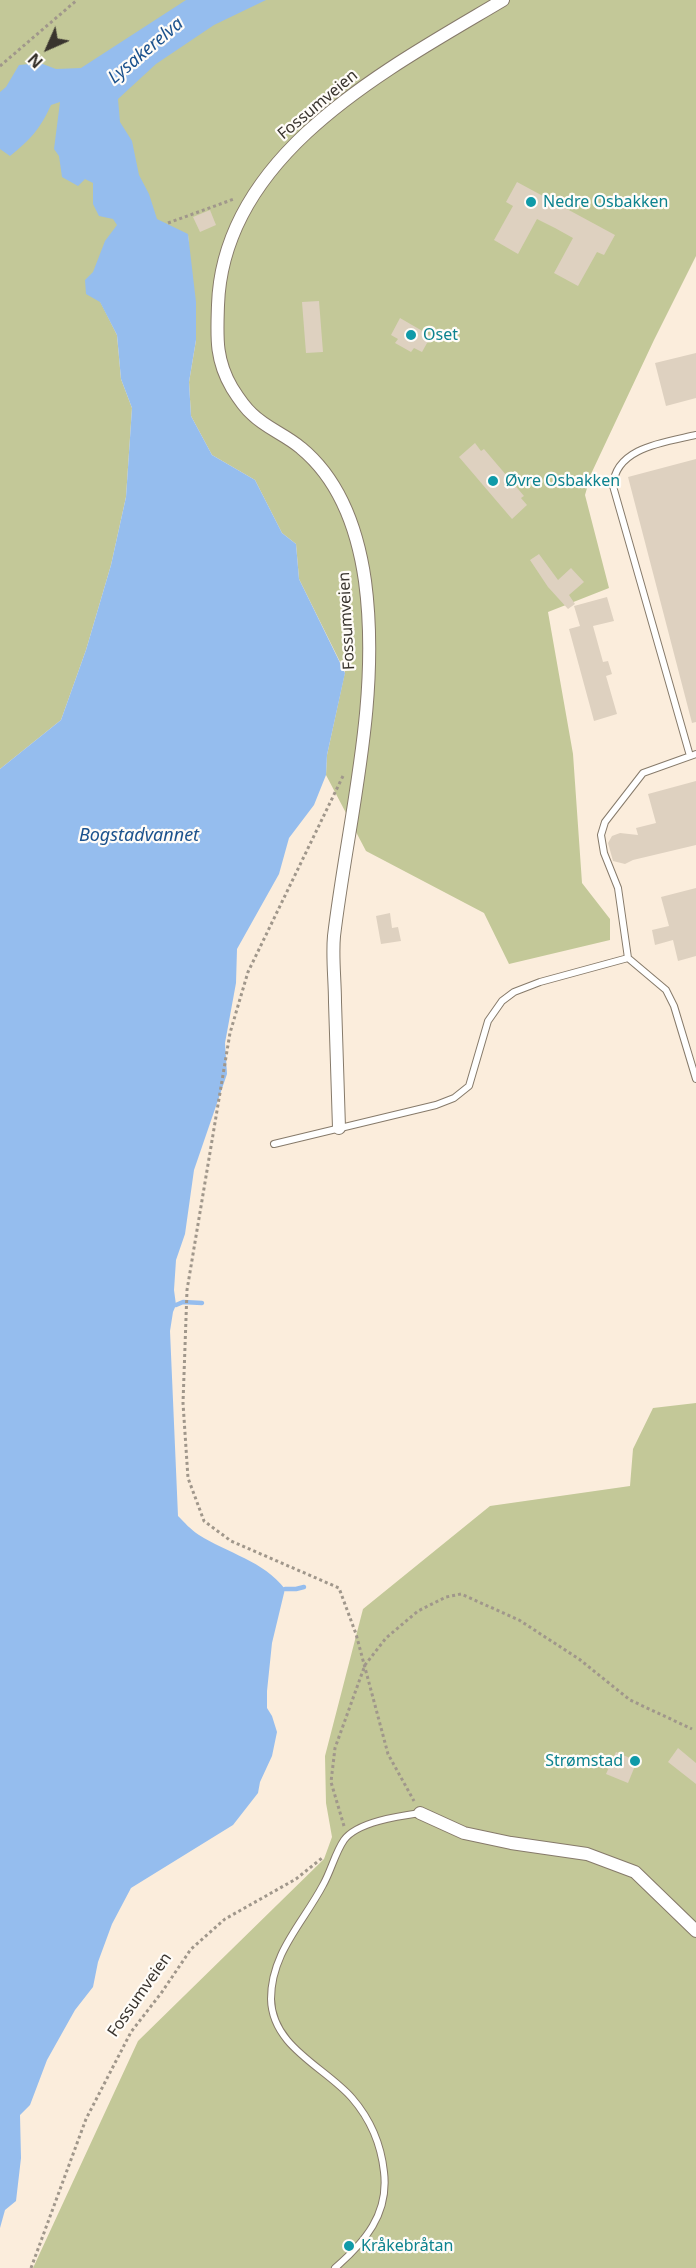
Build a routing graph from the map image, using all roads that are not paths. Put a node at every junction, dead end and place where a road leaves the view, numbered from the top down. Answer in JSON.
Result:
{"nodes":[{"id":1,"x":503,"y":0,"type":"edge"},
{"id":2,"x":696,"y":435,"type":"edge"},
{"id":3,"x":693,"y":755,"type":"edge"},
{"id":4,"x":628,"y":958,"type":"junction"},
{"id":5,"x":696,"y":1042,"type":"edge"},
{"id":6,"x":687,"y":1044,"type":"junction"},
{"id":7,"x":696,"y":1079,"type":"edge"},
{"id":8,"x":339,"y":1128,"type":"junction"},
{"id":9,"x":274,"y":1144,"type":"dead end"},
{"id":10,"x":420,"y":1813,"type":"joint"},
{"id":11,"x":696,"y":1930,"type":"edge"},
{"id":12,"x":335,"y":2268,"type":"edge"}],
"edges":[{"from":1,"to":8,"type":"street","name":"Fossumveien"},
{"from":2,"to":3,"type":"lane"},
{"from":3,"to":4,"type":"lane"},
{"from":4,"to":6,"type":"lane"},
{"from":4,"to":8,"type":"lane"},
{"from":5,"to":6,"type":"lane"},
{"from":6,"to":7,"type":"lane"},
{"from":8,"to":9,"type":"lane"},
{"from":10,"to":11,"type":"street"},
{"from":10,"to":12,"type":"lane"}]}
